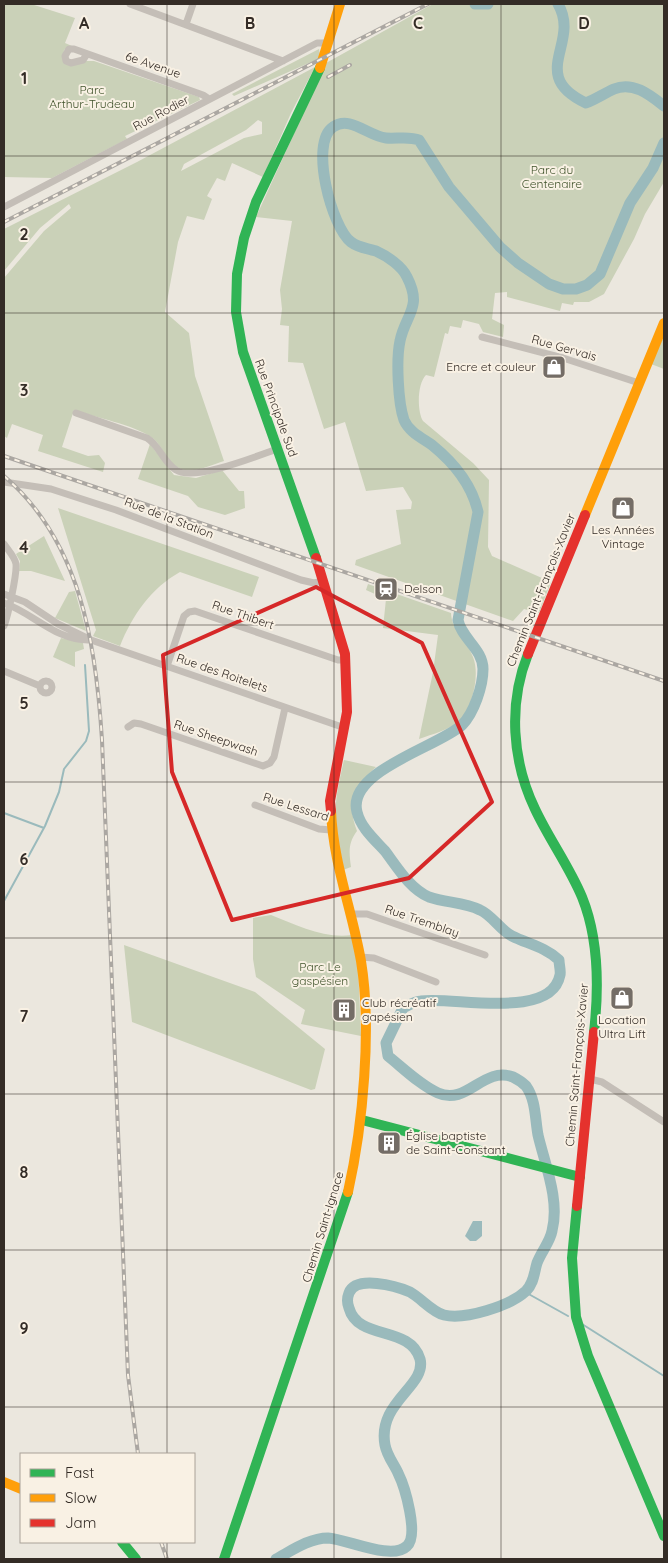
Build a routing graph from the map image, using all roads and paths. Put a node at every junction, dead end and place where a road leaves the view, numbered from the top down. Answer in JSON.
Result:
{"nodes":[{"id":1,"x":130,"y":4,"type":"edge"},
{"id":2,"x":193,"y":4,"type":"edge"},
{"id":3,"x":340,"y":4,"type":"edge"},
{"id":4,"x":186,"y":24,"type":"junction"},
{"id":5,"x":328,"y":43,"type":"junction"},
{"id":6,"x":87,"y":54,"type":"dead end"},
{"id":7,"x":283,"y":61,"type":"junction"},
{"id":8,"x":209,"y":99,"type":"junction"},
{"id":9,"x":4,"y":207,"type":"edge"},
{"id":10,"x":664,"y":323,"type":"edge"},
{"id":11,"x":482,"y":337,"type":"dead end"},
{"id":12,"x":639,"y":383,"type":"junction"},
{"id":13,"x":76,"y":413,"type":"dead end"},
{"id":14,"x":277,"y":449,"type":"junction"},
{"id":15,"x":4,"y":482,"type":"edge"},
{"id":16,"x":4,"y":544,"type":"edge"},
{"id":17,"x":323,"y":581,"type":"junction"},
{"id":18,"x":7,"y":596,"type":"edge"},
{"id":19,"x":7,"y":604,"type":"edge"},
{"id":20,"x":4,"y":626,"type":"edge"},
{"id":21,"x":91,"y":640,"type":"junction"},
{"id":22,"x":346,"y":660,"type":"junction"},
{"id":23,"x":167,"y":666,"type":"junction"},
{"id":24,"x":4,"y":671,"type":"edge"},
{"id":25,"x":40,"y":686,"type":"dead end"},
{"id":26,"x":286,"y":708,"type":"junction"},
{"id":27,"x":128,"y":726,"type":"dead end"},
{"id":28,"x":345,"y":728,"type":"junction"},
{"id":29,"x":255,"y":805,"type":"dead end"},
{"id":30,"x":331,"y":830,"type":"junction"},
{"id":31,"x":350,"y":914,"type":"junction"},
{"id":32,"x":485,"y":955,"type":"dead end"},
{"id":33,"x":360,"y":956,"type":"junction"},
{"id":34,"x":436,"y":982,"type":"dead end"},
{"id":35,"x":590,"y":1079,"type":"junction"},
{"id":36,"x":362,"y":1120,"type":"junction"},
{"id":37,"x":664,"y":1122,"type":"edge"},
{"id":38,"x":580,"y":1177,"type":"junction"},
{"id":39,"x":4,"y":1482,"type":"edge"},
{"id":40,"x":20,"y":1489,"type":"edge"},
{"id":41,"x":664,"y":1536,"type":"edge"},
{"id":42,"x":123,"y":1543,"type":"edge"},
{"id":43,"x":136,"y":1559,"type":"edge"},
{"id":44,"x":224,"y":1559,"type":"edge"}],
"edges":[{"from":1,"to":4,"type":"street"},
{"from":2,"to":4,"type":"street"},
{"from":3,"to":5,"type":"street","name":"Rue Principale Sud"},
{"from":4,"to":7,"type":"street"},
{"from":5,"to":7,"type":"street","name":"Rue Rodier"},
{"from":5,"to":14,"type":"street","name":"Rue Principale Sud"},
{"from":6,"to":8,"type":"street","name":"6e Avenue"},
{"from":7,"to":8,"type":"street","name":"Rue Rodier"},
{"from":8,"to":9,"type":"street","name":"Rue Rodier"},
{"from":10,"to":12,"type":"street","name":"Chemin Saint-François-Xavier"},
{"from":11,"to":12,"type":"street","name":"Rue Gervais"},
{"from":12,"to":35,"type":"street","name":"Chemin Saint-François-Xavier"},
{"from":13,"to":14,"type":"street"},
{"from":14,"to":17,"type":"street","name":"Rue Principale Sud"},
{"from":15,"to":17,"type":"street","name":"Rue de la Station"},
{"from":16,"to":18,"type":"street"},
{"from":17,"to":22,"type":"street","name":"Rue Principale Sud"},
{"from":18,"to":19,"type":"street"},
{"from":18,"to":21,"type":"street","name":"Rue des Roitelets"},
{"from":19,"to":20,"type":"street"},
{"from":19,"to":21,"type":"street","name":"Rue des Roitelets"},
{"from":21,"to":23,"type":"street","name":"Rue des Roitelets"},
{"from":22,"to":23,"type":"street","name":"Rue Thibert"},
{"from":22,"to":28,"type":"street","name":"Rue Principale Sud"},
{"from":23,"to":26,"type":"street","name":"Rue des Roitelets"},
{"from":24,"to":25,"type":"street"},
{"from":26,"to":27,"type":"street","name":"Rue Sheepwash"},
{"from":26,"to":28,"type":"street","name":"Rue des Roitelets"},
{"from":28,"to":30,"type":"street","name":"Rue Principale Sud"},
{"from":29,"to":30,"type":"street","name":"Rue Lessard"},
{"from":30,"to":31,"type":"street","name":"Chemin Saint-Ignace"},
{"from":31,"to":32,"type":"street","name":"Rue Tremblay"},
{"from":31,"to":33,"type":"street","name":"Chemin Saint-Ignace"},
{"from":33,"to":34,"type":"street"},
{"from":33,"to":36,"type":"street","name":"Chemin Saint-Ignace"},
{"from":35,"to":37,"type":"street"},
{"from":35,"to":38,"type":"street","name":"Chemin Saint-François-Xavier"},
{"from":36,"to":38,"type":"street"},
{"from":36,"to":44,"type":"street","name":"Chemin Saint-Ignace"},
{"from":38,"to":41,"type":"street","name":"Chemin Saint-François-Xavier"},
{"from":39,"to":40,"type":"street"},
{"from":42,"to":43,"type":"street"}]}
